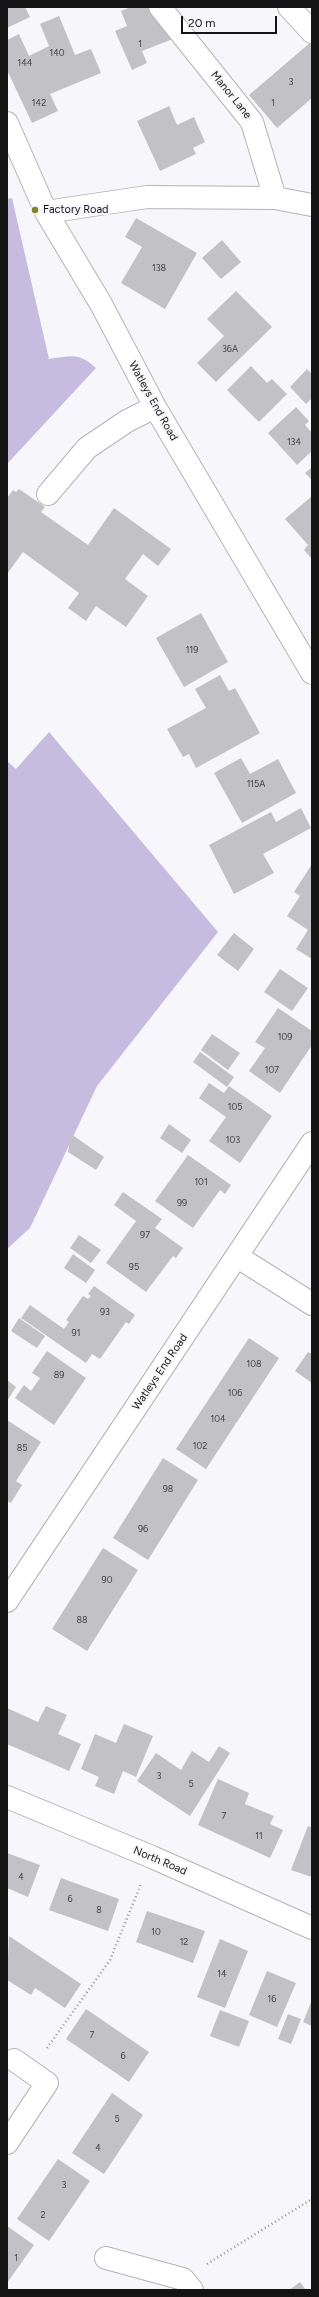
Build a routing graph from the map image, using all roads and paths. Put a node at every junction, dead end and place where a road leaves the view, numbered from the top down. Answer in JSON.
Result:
{"nodes":[{"id":1,"x":160,"y":7,"type":"edge"},
{"id":2,"x":289,"y":7,"type":"edge"},
{"id":3,"x":312,"y":32,"type":"edge"},
{"id":4,"x":7,"y":123,"type":"edge"},
{"id":5,"x":274,"y":198,"type":"junction"},
{"id":6,"x":312,"y":205,"type":"edge"},
{"id":7,"x":46,"y":212,"type":"junction"},
{"id":8,"x":155,"y":407,"type":"junction"},
{"id":9,"x":48,"y":494,"type":"dead end"},
{"id":10,"x":312,"y":673,"type":"edge"},
{"id":11,"x":312,"y":1143,"type":"edge"},
{"id":12,"x":238,"y":1257,"type":"junction"},
{"id":13,"x":312,"y":1304,"type":"edge"},
{"id":14,"x":7,"y":1601,"type":"edge"},
{"id":15,"x":7,"y":1797,"type":"edge"},
{"id":16,"x":152,"y":1857,"type":"junction"},
{"id":17,"x":312,"y":1928,"type":"edge"},
{"id":18,"x":22,"y":2066,"type":"joint"},
{"id":19,"x":7,"y":2143,"type":"edge"},
{"id":20,"x":312,"y":2199,"type":"edge"},
{"id":21,"x":106,"y":2258,"type":"dead end"},
{"id":22,"x":187,"y":2285,"type":"edge"}],
"edges":[{"from":1,"to":5,"type":"street","name":"Manor Lane"},
{"from":2,"to":3,"type":"street"},
{"from":4,"to":7,"type":"street","name":"Watleys End Road"},
{"from":5,"to":6,"type":"street"},
{"from":5,"to":7,"type":"street"},
{"from":7,"to":8,"type":"street","name":"Watleys End Road"},
{"from":8,"to":9,"type":"street"},
{"from":8,"to":10,"type":"street","name":"Watleys End Road"},
{"from":11,"to":12,"type":"street","name":"Watleys End Road"},
{"from":12,"to":13,"type":"street"},
{"from":12,"to":14,"type":"street","name":"Watleys End Road"},
{"from":15,"to":16,"type":"street","name":"North Road"},
{"from":16,"to":17,"type":"street","name":"North Road"},
{"from":16,"to":18,"type":"path"},
{"from":18,"to":19,"type":"street"},
{"from":20,"to":22,"type":"path"},
{"from":21,"to":22,"type":"street"}]}
